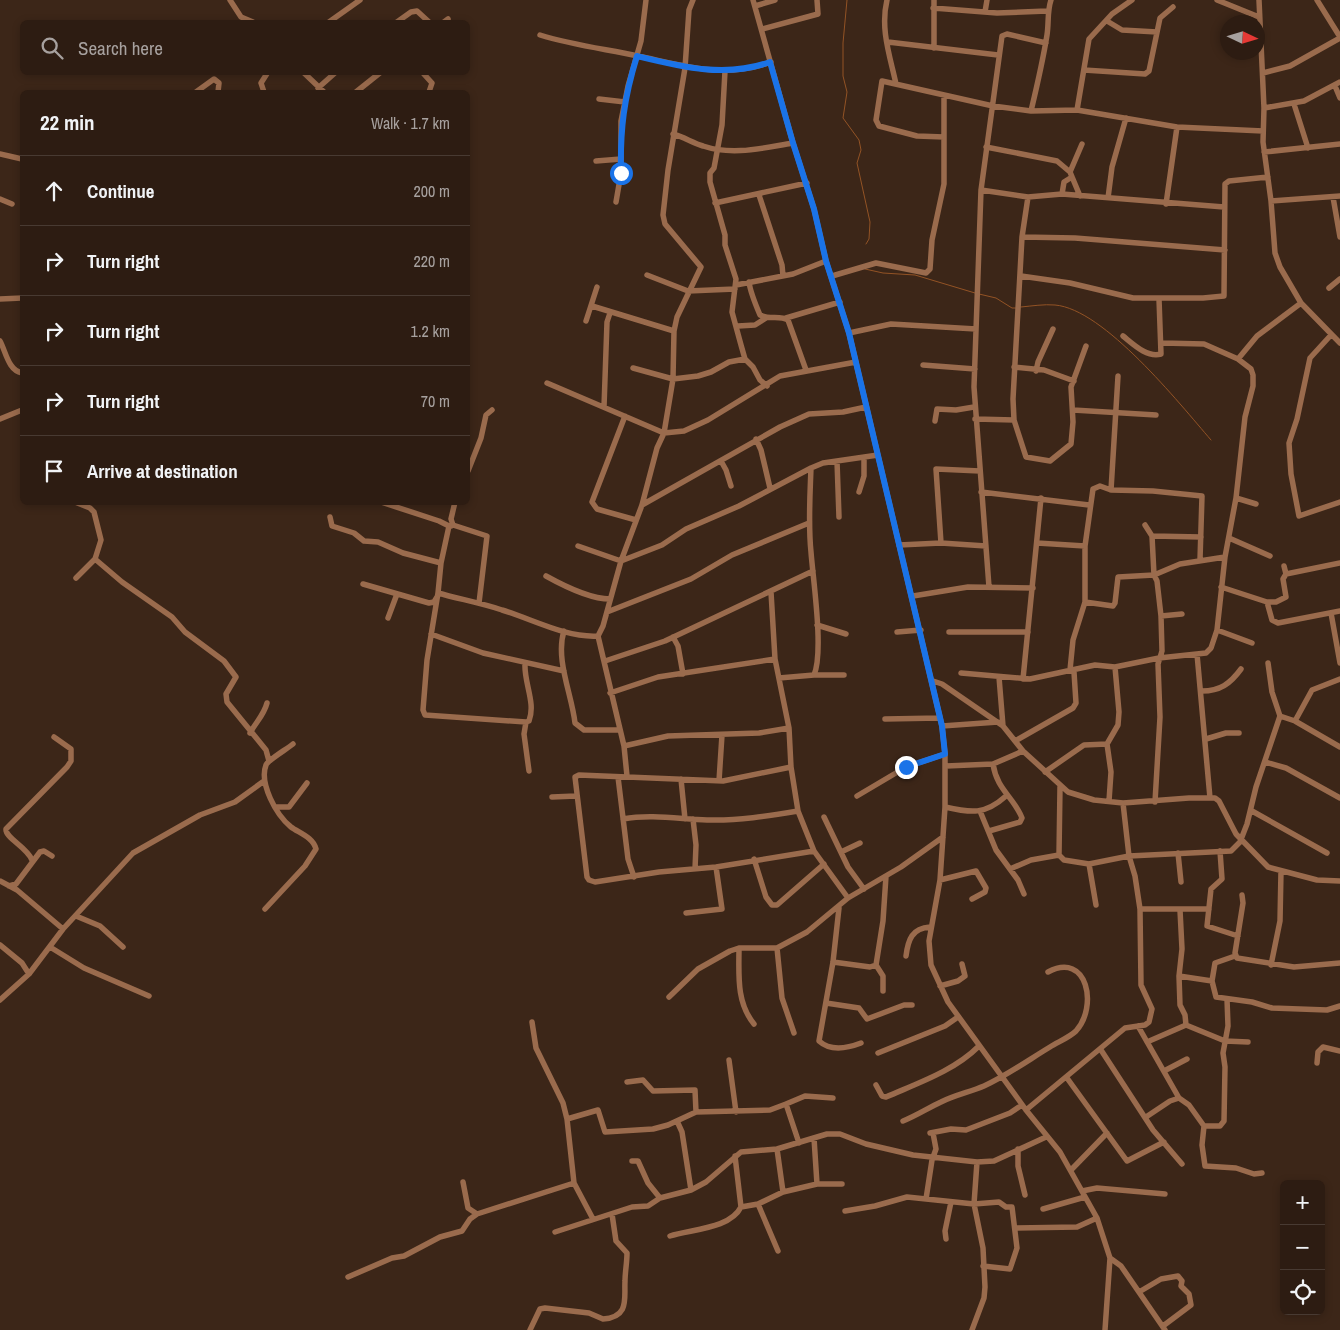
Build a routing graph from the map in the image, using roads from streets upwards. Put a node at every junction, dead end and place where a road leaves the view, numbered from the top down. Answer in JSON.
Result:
{"nodes":[{"id":1,"x":230,"y":0,"type":"edge"},
{"id":2,"x":360,"y":0,"type":"edge"},
{"id":3,"x":646,"y":0,"type":"edge"},
{"id":4,"x":692,"y":0,"type":"edge"},
{"id":5,"x":775,"y":0,"type":"edge"},
{"id":6,"x":817,"y":0,"type":"edge"},
{"id":7,"x":887,"y":0,"type":"edge"},
{"id":8,"x":934,"y":0,"type":"edge"},
{"id":9,"x":988,"y":0,"type":"edge"},
{"id":10,"x":1051,"y":0,"type":"edge"},
{"id":11,"x":1132,"y":0,"type":"edge"},
{"id":12,"x":1217,"y":0,"type":"edge"},
{"id":13,"x":1259,"y":0,"type":"edge"},
{"id":14,"x":1316,"y":0,"type":"edge"},
{"id":15,"x":754,"y":3,"type":"edge"},
{"id":16,"x":1173,"y":7,"type":"dead end"},
{"id":17,"x":933,"y":8,"type":"junction"},
{"id":18,"x":1047,"y":11,"type":"junction"},
{"id":19,"x":985,"y":12,"type":"junction"},
{"id":20,"x":1255,"y":15,"type":"edge"},
{"id":21,"x":1260,"y":15,"type":"edge"},
{"id":22,"x":248,"y":20,"type":"edge"},
{"id":23,"x":332,"y":20,"type":"edge"},
{"id":24,"x":399,"y":20,"type":"edge"},
{"id":25,"x":427,"y":20,"type":"edge"},
{"id":26,"x":1107,"y":21,"type":"junction"},
{"id":27,"x":762,"y":29,"type":"junction"},
{"id":28,"x":1157,"y":32,"type":"junction"},
{"id":29,"x":540,"y":35,"type":"dead end"},
{"id":30,"x":1340,"y":37,"type":"edge"},
{"id":31,"x":888,"y":42,"type":"junction"},
{"id":32,"x":1046,"y":43,"type":"junction"},
{"id":33,"x":934,"y":48,"type":"junction"},
{"id":34,"x":998,"y":55,"type":"junction"},
{"id":35,"x":637,"y":56,"type":"junction"},
{"id":36,"x":1262,"y":60,"type":"edge"},
{"id":37,"x":770,"y":62,"type":"junction"},
{"id":38,"x":685,"y":68,"type":"junction"},
{"id":39,"x":1084,"y":70,"type":"junction"},
{"id":40,"x":725,"y":71,"type":"junction"},
{"id":41,"x":1263,"y":73,"type":"junction"},
{"id":42,"x":266,"y":75,"type":"edge"},
{"id":43,"x":306,"y":75,"type":"edge"},
{"id":44,"x":333,"y":75,"type":"edge"},
{"id":45,"x":377,"y":75,"type":"edge"},
{"id":46,"x":425,"y":75,"type":"edge"},
{"id":47,"x":896,"y":84,"type":"junction"},
{"id":48,"x":1337,"y":84,"type":"edge"},
{"id":49,"x":318,"y":88,"type":"junction"},
{"id":50,"x":199,"y":90,"type":"edge"},
{"id":51,"x":218,"y":90,"type":"edge"},
{"id":52,"x":263,"y":90,"type":"edge"},
{"id":53,"x":321,"y":90,"type":"edge"},
{"id":54,"x":358,"y":90,"type":"edge"},
{"id":55,"x":430,"y":90,"type":"edge"},
{"id":56,"x":944,"y":95,"type":"junction"},
{"id":57,"x":1340,"y":98,"type":"edge"},
{"id":58,"x":599,"y":99,"type":"dead end"},
{"id":59,"x":625,"y":102,"type":"junction"},
{"id":60,"x":1294,"y":104,"type":"junction"},
{"id":61,"x":993,"y":106,"type":"junction"},
{"id":62,"x":1264,"y":108,"type":"junction"},
{"id":63,"x":1077,"y":110,"type":"junction"},
{"id":64,"x":1031,"y":111,"type":"junction"},
{"id":65,"x":1126,"y":118,"type":"junction"},
{"id":66,"x":1177,"y":128,"type":"junction"},
{"id":67,"x":1263,"y":131,"type":"junction"},
{"id":68,"x":673,"y":134,"type":"junction"},
{"id":69,"x":944,"y":137,"type":"junction"},
{"id":70,"x":793,"y":143,"type":"junction"},
{"id":71,"x":1082,"y":144,"type":"dead end"},
{"id":72,"x":1340,"y":144,"type":"edge"},
{"id":73,"x":986,"y":147,"type":"junction"},
{"id":74,"x":1308,"y":148,"type":"junction"},
{"id":75,"x":718,"y":150,"type":"junction"},
{"id":76,"x":1264,"y":152,"type":"junction"},
{"id":77,"x":0,"y":154,"type":"edge"},
{"id":78,"x":20,"y":159,"type":"edge"},
{"id":79,"x":621,"y":159,"type":"junction"},
{"id":80,"x":596,"y":161,"type":"dead end"},
{"id":81,"x":1071,"y":174,"type":"junction"},
{"id":82,"x":1268,"y":177,"type":"junction"},
{"id":83,"x":807,"y":183,"type":"junction"},
{"id":84,"x":981,"y":190,"type":"junction"},
{"id":85,"x":1062,"y":194,"type":"junction"},
{"id":86,"x":759,"y":195,"type":"junction"},
{"id":87,"x":1080,"y":196,"type":"junction"},
{"id":88,"x":1340,"y":196,"type":"edge"},
{"id":89,"x":1333,"y":197,"type":"junction"},
{"id":90,"x":1028,"y":198,"type":"junction"},
{"id":91,"x":1108,"y":198,"type":"junction"},
{"id":92,"x":0,"y":199,"type":"edge"},
{"id":93,"x":1271,"y":200,"type":"junction"},
{"id":94,"x":616,"y":202,"type":"dead end"},
{"id":95,"x":715,"y":203,"type":"junction"},
{"id":96,"x":12,"y":204,"type":"dead end"},
{"id":97,"x":1166,"y":204,"type":"junction"},
{"id":98,"x":1224,"y":207,"type":"junction"},
{"id":99,"x":1340,"y":234,"type":"edge"},
{"id":100,"x":1022,"y":237,"type":"junction"},
{"id":101,"x":1225,"y":250,"type":"junction"},
{"id":102,"x":826,"y":261,"type":"junction"},
{"id":103,"x":648,"y":275,"type":"dead end"},
{"id":104,"x":783,"y":276,"type":"junction"},
{"id":105,"x":832,"y":276,"type":"junction"},
{"id":106,"x":1020,"y":276,"type":"junction"},
{"id":107,"x":1340,"y":279,"type":"edge"},
{"id":108,"x":750,"y":282,"type":"junction"},
{"id":109,"x":737,"y":284,"type":"junction"},
{"id":110,"x":597,"y":287,"type":"dead end"},
{"id":111,"x":1329,"y":288,"type":"dead end"},
{"id":112,"x":688,"y":291,"type":"junction"},
{"id":113,"x":20,"y":298,"type":"edge"},
{"id":114,"x":0,"y":299,"type":"edge"},
{"id":115,"x":1159,"y":299,"type":"junction"},
{"id":116,"x":840,"y":302,"type":"junction"},
{"id":117,"x":1301,"y":303,"type":"junction"},
{"id":118,"x":592,"y":306,"type":"junction"},
{"id":119,"x":610,"y":313,"type":"junction"},
{"id":120,"x":766,"y":318,"type":"junction"},
{"id":121,"x":786,"y":318,"type":"junction"},
{"id":122,"x":586,"y":321,"type":"dead end"},
{"id":123,"x":738,"y":326,"type":"junction"},
{"id":124,"x":976,"y":329,"type":"junction"},
{"id":125,"x":1053,"y":329,"type":"dead end"},
{"id":126,"x":674,"y":331,"type":"junction"},
{"id":127,"x":849,"y":333,"type":"junction"},
{"id":128,"x":1123,"y":336,"type":"dead end"},
{"id":129,"x":1331,"y":336,"type":"junction"},
{"id":130,"x":0,"y":341,"type":"edge"},
{"id":131,"x":1162,"y":343,"type":"junction"},
{"id":132,"x":1340,"y":343,"type":"edge"},
{"id":133,"x":1086,"y":346,"type":"dead end"},
{"id":134,"x":745,"y":359,"type":"junction"},
{"id":135,"x":1238,"y":359,"type":"junction"},
{"id":136,"x":856,"y":362,"type":"junction"},
{"id":137,"x":924,"y":365,"type":"dead end"},
{"id":138,"x":1014,"y":367,"type":"junction"},
{"id":139,"x":633,"y":368,"type":"dead end"},
{"id":140,"x":975,"y":369,"type":"junction"},
{"id":141,"x":806,"y":370,"type":"junction"},
{"id":142,"x":1036,"y":371,"type":"junction"},
{"id":143,"x":20,"y":373,"type":"edge"},
{"id":144,"x":1118,"y":376,"type":"dead end"},
{"id":145,"x":673,"y":378,"type":"junction"},
{"id":146,"x":1074,"y":381,"type":"junction"},
{"id":147,"x":547,"y":383,"type":"dead end"},
{"id":148,"x":767,"y":386,"type":"junction"},
{"id":149,"x":604,"y":407,"type":"junction"},
{"id":150,"x":866,"y":407,"type":"junction"},
{"id":151,"x":974,"y":407,"type":"junction"},
{"id":152,"x":492,"y":410,"type":"dead end"},
{"id":153,"x":1073,"y":410,"type":"junction"},
{"id":154,"x":20,"y":411,"type":"edge"},
{"id":155,"x":1114,"y":412,"type":"junction"},
{"id":156,"x":1156,"y":415,"type":"dead end"},
{"id":157,"x":626,"y":416,"type":"junction"},
{"id":158,"x":0,"y":419,"type":"edge"},
{"id":159,"x":975,"y":419,"type":"junction"},
{"id":160,"x":1014,"y":420,"type":"junction"},
{"id":161,"x":935,"y":421,"type":"dead end"},
{"id":162,"x":664,"y":433,"type":"junction"},
{"id":163,"x":756,"y":439,"type":"junction"},
{"id":164,"x":878,"y":455,"type":"junction"},
{"id":165,"x":864,"y":457,"type":"junction"},
{"id":166,"x":721,"y":461,"type":"junction"},
{"id":167,"x":837,"y":461,"type":"junction"},
{"id":168,"x":470,"y":466,"type":"edge"},
{"id":169,"x":811,"y":468,"type":"junction"},
{"id":170,"x":980,"y":471,"type":"junction"},
{"id":171,"x":731,"y":486,"type":"dead end"},
{"id":172,"x":770,"y":488,"type":"junction"},
{"id":173,"x":1111,"y":490,"type":"junction"},
{"id":174,"x":859,"y":492,"type":"dead end"},
{"id":175,"x":981,"y":492,"type":"junction"},
{"id":176,"x":1041,"y":498,"type":"junction"},
{"id":177,"x":1236,"y":498,"type":"junction"},
{"id":178,"x":1340,"y":502,"type":"edge"},
{"id":179,"x":1256,"y":504,"type":"dead end"},
{"id":180,"x":82,"y":505,"type":"edge"},
{"id":181,"x":390,"y":505,"type":"edge"},
{"id":182,"x":454,"y":505,"type":"edge"},
{"id":183,"x":642,"y":505,"type":"junction"},
{"id":184,"x":1089,"y":506,"type":"junction"},
{"id":185,"x":330,"y":517,"type":"dead end"},
{"id":186,"x":839,"y":517,"type":"dead end"},
{"id":187,"x":636,"y":520,"type":"junction"},
{"id":188,"x":809,"y":523,"type":"junction"},
{"id":189,"x":1145,"y":525,"type":"dead end"},
{"id":190,"x":451,"y":526,"type":"junction"},
{"id":191,"x":1152,"y":536,"type":"junction"},
{"id":192,"x":1201,"y":537,"type":"junction"},
{"id":193,"x":1229,"y":538,"type":"junction"},
{"id":194,"x":941,"y":543,"type":"junction"},
{"id":195,"x":1037,"y":543,"type":"junction"},
{"id":196,"x":899,"y":545,"type":"junction"},
{"id":197,"x":578,"y":546,"type":"dead end"},
{"id":198,"x":986,"y":546,"type":"junction"},
{"id":199,"x":1085,"y":546,"type":"junction"},
{"id":200,"x":1270,"y":556,"type":"dead end"},
{"id":201,"x":1225,"y":558,"type":"junction"},
{"id":202,"x":95,"y":559,"type":"junction"},
{"id":203,"x":1200,"y":560,"type":"junction"},
{"id":204,"x":621,"y":561,"type":"junction"},
{"id":205,"x":441,"y":563,"type":"junction"},
{"id":206,"x":1340,"y":563,"type":"edge"},
{"id":207,"x":1284,"y":566,"type":"dead end"},
{"id":208,"x":813,"y":571,"type":"junction"},
{"id":209,"x":1286,"y":574,"type":"junction"},
{"id":210,"x":1154,"y":575,"type":"junction"},
{"id":211,"x":546,"y":576,"type":"dead end"},
{"id":212,"x":76,"y":578,"type":"dead end"},
{"id":213,"x":363,"y":584,"type":"dead end"},
{"id":214,"x":989,"y":587,"type":"junction"},
{"id":215,"x":1222,"y":587,"type":"junction"},
{"id":216,"x":1033,"y":588,"type":"junction"},
{"id":217,"x":772,"y":592,"type":"junction"},
{"id":218,"x":438,"y":593,"type":"junction"},
{"id":219,"x":397,"y":594,"type":"junction"},
{"id":220,"x":913,"y":596,"type":"junction"},
{"id":221,"x":610,"y":598,"type":"junction"},
{"id":222,"x":1085,"y":602,"type":"junction"},
{"id":223,"x":1267,"y":602,"type":"junction"},
{"id":224,"x":479,"y":603,"type":"junction"},
{"id":225,"x":1340,"y":611,"type":"edge"},
{"id":226,"x":607,"y":612,"type":"junction"},
{"id":227,"x":1331,"y":613,"type":"junction"},
{"id":228,"x":1182,"y":614,"type":"dead end"},
{"id":229,"x":1161,"y":616,"type":"junction"},
{"id":230,"x":388,"y":618,"type":"dead end"},
{"id":231,"x":817,"y":625,"type":"junction"},
{"id":232,"x":921,"y":630,"type":"junction"},
{"id":233,"x":1217,"y":630,"type":"junction"},
{"id":234,"x":564,"y":631,"type":"junction"},
{"id":235,"x":897,"y":632,"type":"dead end"},
{"id":236,"x":949,"y":632,"type":"dead end"},
{"id":237,"x":1028,"y":632,"type":"junction"},
{"id":238,"x":431,"y":634,"type":"junction"},
{"id":239,"x":846,"y":634,"type":"dead end"},
{"id":240,"x":598,"y":636,"type":"junction"},
{"id":241,"x":673,"y":637,"type":"junction"},
{"id":242,"x":1252,"y":643,"type":"dead end"},
{"id":243,"x":1197,"y":654,"type":"junction"},
{"id":244,"x":1159,"y":658,"type":"junction"},
{"id":245,"x":775,"y":659,"type":"junction"},
{"id":246,"x":605,"y":661,"type":"junction"},
{"id":247,"x":1340,"y":662,"type":"edge"},
{"id":248,"x":1268,"y":663,"type":"dead end"},
{"id":249,"x":525,"y":664,"type":"junction"},
{"id":250,"x":1115,"y":667,"type":"junction"},
{"id":251,"x":1241,"y":669,"type":"dead end"},
{"id":252,"x":1070,"y":670,"type":"junction"},
{"id":253,"x":564,"y":671,"type":"junction"},
{"id":254,"x":961,"y":673,"type":"dead end"},
{"id":255,"x":683,"y":674,"type":"junction"},
{"id":256,"x":814,"y":674,"type":"junction"},
{"id":257,"x":844,"y":675,"type":"dead end"},
{"id":258,"x":778,"y":678,"type":"junction"},
{"id":259,"x":999,"y":678,"type":"junction"},
{"id":260,"x":1023,"y":678,"type":"junction"},
{"id":261,"x":1340,"y":679,"type":"edge"},
{"id":262,"x":933,"y":681,"type":"junction"},
{"id":263,"x":1202,"y":691,"type":"junction"},
{"id":264,"x":610,"y":693,"type":"junction"},
{"id":265,"x":267,"y":703,"type":"dead end"},
{"id":266,"x":1280,"y":716,"type":"junction"},
{"id":267,"x":940,"y":718,"type":"junction"},
{"id":268,"x":885,"y":719,"type":"dead end"},
{"id":269,"x":1295,"y":721,"type":"junction"},
{"id":270,"x":526,"y":722,"type":"junction"},
{"id":271,"x":1000,"y":724,"type":"junction"},
{"id":272,"x":942,"y":726,"type":"junction"},
{"id":273,"x":789,"y":728,"type":"junction"},
{"id":274,"x":620,"y":730,"type":"junction"},
{"id":275,"x":250,"y":733,"type":"junction"},
{"id":276,"x":1239,"y":733,"type":"dead end"},
{"id":277,"x":722,"y":735,"type":"junction"},
{"id":278,"x":54,"y":736,"type":"dead end"},
{"id":279,"x":1206,"y":739,"type":"junction"},
{"id":280,"x":1015,"y":741,"type":"junction"},
{"id":281,"x":293,"y":744,"type":"dead end"},
{"id":282,"x":1107,"y":744,"type":"junction"},
{"id":283,"x":624,"y":746,"type":"junction"},
{"id":284,"x":1340,"y":747,"type":"edge"},
{"id":285,"x":1023,"y":751,"type":"junction"},
{"id":286,"x":945,"y":754,"type":"junction"},
{"id":287,"x":269,"y":761,"type":"junction"},
{"id":288,"x":1265,"y":762,"type":"junction"},
{"id":289,"x":993,"y":764,"type":"junction"},
{"id":290,"x":946,"y":766,"type":"junction"},
{"id":291,"x":791,"y":767,"type":"junction"},
{"id":292,"x":529,"y":771,"type":"dead end"},
{"id":293,"x":1045,"y":772,"type":"junction"},
{"id":294,"x":627,"y":776,"type":"junction"},
{"id":295,"x":618,"y":777,"type":"junction"},
{"id":296,"x":681,"y":779,"type":"junction"},
{"id":297,"x":264,"y":781,"type":"junction"},
{"id":298,"x":719,"y":781,"type":"junction"},
{"id":299,"x":307,"y":783,"type":"dead end"},
{"id":300,"x":1060,"y":787,"type":"junction"},
{"id":301,"x":576,"y":796,"type":"junction"},
{"id":302,"x":857,"y":796,"type":"dead end"},
{"id":303,"x":1006,"y":796,"type":"junction"},
{"id":304,"x":552,"y":798,"type":"dead end"},
{"id":305,"x":1210,"y":798,"type":"junction"},
{"id":306,"x":1340,"y":798,"type":"edge"},
{"id":307,"x":1109,"y":801,"type":"junction"},
{"id":308,"x":1155,"y":802,"type":"junction"},
{"id":309,"x":1123,"y":803,"type":"junction"},
{"id":310,"x":275,"y":807,"type":"junction"},
{"id":311,"x":946,"y":807,"type":"junction"},
{"id":312,"x":798,"y":811,"type":"junction"},
{"id":313,"x":980,"y":811,"type":"junction"},
{"id":314,"x":1252,"y":811,"type":"junction"},
{"id":315,"x":824,"y":817,"type":"dead end"},
{"id":316,"x":623,"y":819,"type":"junction"},
{"id":317,"x":685,"y":819,"type":"junction"},
{"id":318,"x":693,"y":819,"type":"junction"},
{"id":319,"x":989,"y":831,"type":"junction"},
{"id":320,"x":1241,"y":837,"type":"junction"},
{"id":321,"x":943,"y":838,"type":"junction"},
{"id":322,"x":860,"y":843,"type":"dead end"},
{"id":323,"x":814,"y":851,"type":"junction"},
{"id":324,"x":1220,"y":851,"type":"junction"},
{"id":325,"x":841,"y":852,"type":"junction"},
{"id":326,"x":1178,"y":853,"type":"junction"},
{"id":327,"x":1327,"y":854,"type":"dead end"},
{"id":328,"x":52,"y":856,"type":"dead end"},
{"id":329,"x":1059,"y":856,"type":"junction"},
{"id":330,"x":1128,"y":856,"type":"junction"},
{"id":331,"x":754,"y":859,"type":"junction"},
{"id":332,"x":32,"y":860,"type":"junction"},
{"id":333,"x":824,"y":864,"type":"junction"},
{"id":334,"x":1089,"y":864,"type":"junction"},
{"id":335,"x":716,"y":867,"type":"junction"},
{"id":336,"x":1010,"y":868,"type":"junction"},
{"id":337,"x":695,"y":869,"type":"junction"},
{"id":338,"x":1281,"y":871,"type":"junction"},
{"id":339,"x":886,"y":876,"type":"junction"},
{"id":340,"x":634,"y":877,"type":"junction"},
{"id":341,"x":940,"y":880,"type":"junction"},
{"id":342,"x":0,"y":881,"type":"edge"},
{"id":343,"x":1340,"y":881,"type":"edge"},
{"id":344,"x":1181,"y":882,"type":"dead end"},
{"id":345,"x":14,"y":887,"type":"junction"},
{"id":346,"x":864,"y":889,"type":"junction"},
{"id":347,"x":1024,"y":894,"type":"dead end"},
{"id":348,"x":1242,"y":895,"type":"dead end"},
{"id":349,"x":848,"y":898,"type":"junction"},
{"id":350,"x":972,"y":899,"type":"dead end"},
{"id":351,"x":1096,"y":904,"type":"dead end"},
{"id":352,"x":839,"y":908,"type":"junction"},
{"id":353,"x":264,"y":909,"type":"dead end"},
{"id":354,"x":1140,"y":909,"type":"junction"},
{"id":355,"x":1208,"y":909,"type":"junction"},
{"id":356,"x":1180,"y":910,"type":"junction"},
{"id":357,"x":686,"y":913,"type":"dead end"},
{"id":358,"x":76,"y":916,"type":"junction"},
{"id":359,"x":930,"y":927,"type":"junction"},
{"id":360,"x":63,"y":929,"type":"junction"},
{"id":361,"x":1238,"y":936,"type":"junction"},
{"id":362,"x":0,"y":945,"type":"edge"},
{"id":363,"x":50,"y":947,"type":"junction"},
{"id":364,"x":123,"y":947,"type":"dead end"},
{"id":365,"x":739,"y":948,"type":"junction"},
{"id":366,"x":777,"y":948,"type":"junction"},
{"id":367,"x":906,"y":956,"type":"dead end"},
{"id":368,"x":1235,"y":956,"type":"junction"},
{"id":369,"x":833,"y":962,"type":"junction"},
{"id":370,"x":1340,"y":963,"type":"edge"},
{"id":371,"x":962,"y":964,"type":"dead end"},
{"id":372,"x":876,"y":965,"type":"junction"},
{"id":373,"x":1271,"y":965,"type":"junction"},
{"id":374,"x":1048,"y":972,"type":"dead end"},
{"id":375,"x":29,"y":974,"type":"junction"},
{"id":376,"x":1179,"y":976,"type":"junction"},
{"id":377,"x":1212,"y":981,"type":"junction"},
{"id":378,"x":940,"y":986,"type":"junction"},
{"id":379,"x":883,"y":991,"type":"dead end"},
{"id":380,"x":150,"y":996,"type":"dead end"},
{"id":381,"x":669,"y":997,"type":"dead end"},
{"id":382,"x":1227,"y":999,"type":"junction"},
{"id":383,"x":0,"y":1000,"type":"edge"},
{"id":384,"x":826,"y":1003,"type":"junction"},
{"id":385,"x":912,"y":1005,"type":"dead end"},
{"id":386,"x":1340,"y":1006,"type":"edge"},
{"id":387,"x":958,"y":1017,"type":"junction"},
{"id":388,"x":532,"y":1022,"type":"dead end"},
{"id":389,"x":754,"y":1024,"type":"dead end"},
{"id":390,"x":1186,"y":1025,"type":"junction"},
{"id":391,"x":1138,"y":1026,"type":"junction"},
{"id":392,"x":794,"y":1033,"type":"dead end"},
{"id":393,"x":1225,"y":1041,"type":"junction"},
{"id":394,"x":1147,"y":1042,"type":"junction"},
{"id":395,"x":1248,"y":1042,"type":"dead end"},
{"id":396,"x":862,"y":1043,"type":"dead end"},
{"id":397,"x":979,"y":1046,"type":"junction"},
{"id":398,"x":1101,"y":1050,"type":"junction"},
{"id":399,"x":1340,"y":1051,"type":"edge"},
{"id":400,"x":878,"y":1054,"type":"dead end"},
{"id":401,"x":1187,"y":1058,"type":"dead end"},
{"id":402,"x":729,"y":1060,"type":"dead end"},
{"id":403,"x":1317,"y":1063,"type":"dead end"},
{"id":404,"x":1164,"y":1071,"type":"junction"},
{"id":405,"x":1000,"y":1075,"type":"junction"},
{"id":406,"x":1067,"y":1078,"type":"junction"},
{"id":407,"x":627,"y":1082,"type":"dead end"},
{"id":408,"x":876,"y":1085,"type":"dead end"},
{"id":409,"x":833,"y":1098,"type":"dead end"},
{"id":410,"x":1180,"y":1098,"type":"junction"},
{"id":411,"x":786,"y":1104,"type":"junction"},
{"id":412,"x":1024,"y":1108,"type":"junction"},
{"id":413,"x":696,"y":1112,"type":"junction"},
{"id":414,"x":736,"y":1112,"type":"junction"},
{"id":415,"x":1146,"y":1117,"type":"junction"},
{"id":416,"x":567,"y":1119,"type":"junction"},
{"id":417,"x":903,"y":1121,"type":"dead end"},
{"id":418,"x":677,"y":1122,"type":"junction"},
{"id":419,"x":1204,"y":1126,"type":"junction"},
{"id":420,"x":1107,"y":1133,"type":"junction"},
{"id":421,"x":1046,"y":1137,"type":"junction"},
{"id":422,"x":814,"y":1138,"type":"junction"},
{"id":423,"x":1164,"y":1142,"type":"junction"},
{"id":424,"x":799,"y":1144,"type":"junction"},
{"id":425,"x":777,"y":1149,"type":"junction"},
{"id":426,"x":1018,"y":1149,"type":"junction"},
{"id":427,"x":735,"y":1156,"type":"junction"},
{"id":428,"x":934,"y":1156,"type":"junction"},
{"id":429,"x":632,"y":1161,"type":"dead end"},
{"id":430,"x":977,"y":1162,"type":"junction"},
{"id":431,"x":1182,"y":1164,"type":"dead end"},
{"id":432,"x":1071,"y":1170,"type":"junction"},
{"id":433,"x":1262,"y":1173,"type":"dead end"},
{"id":434,"x":463,"y":1182,"type":"dead end"},
{"id":435,"x":574,"y":1183,"type":"junction"},
{"id":436,"x":817,"y":1184,"type":"junction"},
{"id":437,"x":842,"y":1184,"type":"dead end"},
{"id":438,"x":691,"y":1190,"type":"junction"},
{"id":439,"x":782,"y":1192,"type":"junction"},
{"id":440,"x":1084,"y":1194,"type":"junction"},
{"id":441,"x":1165,"y":1194,"type":"dead end"},
{"id":442,"x":1025,"y":1195,"type":"dead end"},
{"id":443,"x":660,"y":1198,"type":"junction"},
{"id":444,"x":926,"y":1199,"type":"junction"},
{"id":445,"x":951,"y":1202,"type":"junction"},
{"id":446,"x":758,"y":1204,"type":"junction"},
{"id":447,"x":974,"y":1204,"type":"junction"},
{"id":448,"x":741,"y":1207,"type":"junction"},
{"id":449,"x":1044,"y":1209,"type":"dead end"},
{"id":450,"x":845,"y":1210,"type":"dead end"},
{"id":451,"x":477,"y":1214,"type":"junction"},
{"id":452,"x":612,"y":1214,"type":"junction"},
{"id":453,"x":1097,"y":1218,"type":"junction"},
{"id":454,"x":593,"y":1220,"type":"junction"},
{"id":455,"x":1016,"y":1228,"type":"junction"},
{"id":456,"x":555,"y":1232,"type":"dead end"},
{"id":457,"x":670,"y":1236,"type":"dead end"},
{"id":458,"x":946,"y":1239,"type":"dead end"},
{"id":459,"x":778,"y":1251,"type":"dead end"},
{"id":460,"x":1110,"y":1258,"type":"junction"},
{"id":461,"x":983,"y":1266,"type":"junction"},
{"id":462,"x":348,"y":1277,"type":"dead end"},
{"id":463,"x":1139,"y":1292,"type":"junction"},
{"id":464,"x":1164,"y":1328,"type":"edge"},
{"id":465,"x":530,"y":1330,"type":"edge"},
{"id":466,"x":972,"y":1330,"type":"edge"},
{"id":467,"x":1105,"y":1330,"type":"edge"}],
"edges":[{"from":1,"to":22,"type":"street"},
{"from":2,"to":23,"type":"street"},
{"from":3,"to":35,"type":"street"},
{"from":4,"to":38,"type":"street"},
{"from":5,"to":15,"type":"street"},
{"from":6,"to":27,"type":"street"},
{"from":7,"to":31,"type":"street"},
{"from":8,"to":17,"type":"street"},
{"from":9,"to":19,"type":"street"},
{"from":10,"to":18,"type":"street"},
{"from":11,"to":26,"type":"street"},
{"from":12,"to":20,"type":"street"},
{"from":13,"to":21,"type":"street"},
{"from":14,"to":30,"type":"street"},
{"from":15,"to":27,"type":"street"},
{"from":16,"to":28,"type":"street"},
{"from":17,"to":19,"type":"street"},
{"from":17,"to":33,"type":"street"},
{"from":18,"to":19,"type":"street"},
{"from":18,"to":32,"type":"street"},
{"from":24,"to":25,"type":"street"},
{"from":26,"to":28,"type":"street"},
{"from":26,"to":39,"type":"street"},
{"from":27,"to":37,"type":"street"},
{"from":28,"to":39,"type":"street"},
{"from":29,"to":35,"type":"street"},
{"from":30,"to":41,"type":"street"},
{"from":31,"to":33,"type":"street"},
{"from":31,"to":47,"type":"street"},
{"from":32,"to":34,"type":"street"},
{"from":32,"to":64,"type":"street"},
{"from":33,"to":34,"type":"street"},
{"from":34,"to":61,"type":"street"},
{"from":35,"to":38,"type":"street"},
{"from":35,"to":59,"type":"street"},
{"from":36,"to":41,"type":"street"},
{"from":37,"to":40,"type":"street"},
{"from":37,"to":70,"type":"street"},
{"from":38,"to":40,"type":"street"},
{"from":38,"to":68,"type":"street"},
{"from":39,"to":63,"type":"street"},
{"from":40,"to":75,"type":"street"},
{"from":41,"to":62,"type":"street"},
{"from":42,"to":52,"type":"street"},
{"from":43,"to":49,"type":"street"},
{"from":44,"to":49,"type":"street"},
{"from":45,"to":54,"type":"street"},
{"from":46,"to":55,"type":"street"},
{"from":47,"to":56,"type":"street"},
{"from":47,"to":69,"type":"street"},
{"from":48,"to":57,"type":"street"},
{"from":48,"to":60,"type":"street"},
{"from":49,"to":53,"type":"street"},
{"from":50,"to":51,"type":"street"},
{"from":56,"to":61,"type":"street"},
{"from":56,"to":69,"type":"street"},
{"from":58,"to":59,"type":"street"},
{"from":59,"to":79,"type":"street"},
{"from":60,"to":62,"type":"street"},
{"from":60,"to":74,"type":"street"},
{"from":61,"to":64,"type":"street"},
{"from":61,"to":73,"type":"street"},
{"from":62,"to":67,"type":"street"},
{"from":63,"to":64,"type":"street"},
{"from":63,"to":65,"type":"street"},
{"from":65,"to":66,"type":"street"},
{"from":65,"to":91,"type":"street"},
{"from":66,"to":67,"type":"street"},
{"from":66,"to":97,"type":"street"},
{"from":67,"to":76,"type":"street"},
{"from":68,"to":75,"type":"street"},
{"from":68,"to":112,"type":"street"},
{"from":69,"to":105,"type":"street"},
{"from":70,"to":75,"type":"street"},
{"from":70,"to":83,"type":"street"},
{"from":71,"to":81,"type":"street"},
{"from":72,"to":74,"type":"street"},
{"from":73,"to":81,"type":"street"},
{"from":73,"to":84,"type":"street"},
{"from":74,"to":76,"type":"street"},
{"from":75,"to":95,"type":"street"},
{"from":76,"to":82,"type":"street"},
{"from":77,"to":78,"type":"street"},
{"from":79,"to":80,"type":"street"},
{"from":79,"to":94,"type":"street"},
{"from":81,"to":85,"type":"street"},
{"from":81,"to":87,"type":"street"},
{"from":82,"to":93,"type":"street"},
{"from":82,"to":98,"type":"street"},
{"from":83,"to":86,"type":"street"},
{"from":83,"to":102,"type":"street"},
{"from":84,"to":90,"type":"street"},
{"from":84,"to":124,"type":"street"},
{"from":85,"to":87,"type":"street"},
{"from":85,"to":90,"type":"street"},
{"from":86,"to":95,"type":"street"},
{"from":86,"to":104,"type":"street"},
{"from":87,"to":91,"type":"street"},
{"from":88,"to":89,"type":"street"},
{"from":89,"to":93,"type":"street"},
{"from":89,"to":99,"type":"street"},
{"from":90,"to":100,"type":"street"},
{"from":91,"to":97,"type":"street"},
{"from":92,"to":96,"type":"street"},
{"from":93,"to":117,"type":"street"},
{"from":95,"to":109,"type":"street"},
{"from":97,"to":98,"type":"street"},
{"from":98,"to":101,"type":"street"},
{"from":100,"to":101,"type":"street"},
{"from":100,"to":106,"type":"street"},
{"from":101,"to":115,"type":"street"},
{"from":102,"to":104,"type":"street"},
{"from":102,"to":105,"type":"street"},
{"from":103,"to":112,"type":"street"},
{"from":104,"to":108,"type":"street"},
{"from":105,"to":116,"type":"street"},
{"from":106,"to":115,"type":"street"},
{"from":106,"to":138,"type":"street"},
{"from":107,"to":111,"type":"street"},
{"from":108,"to":109,"type":"street"},
{"from":108,"to":120,"type":"street"},
{"from":109,"to":112,"type":"street"},
{"from":109,"to":123,"type":"street"},
{"from":110,"to":118,"type":"street"},
{"from":112,"to":126,"type":"street"},
{"from":113,"to":114,"type":"street"},
{"from":115,"to":131,"type":"street"},
{"from":116,"to":121,"type":"street"},
{"from":116,"to":127,"type":"street"},
{"from":117,"to":129,"type":"street"},
{"from":117,"to":135,"type":"street"},
{"from":118,"to":119,"type":"street"},
{"from":118,"to":122,"type":"street"},
{"from":119,"to":126,"type":"street"},
{"from":119,"to":149,"type":"street"},
{"from":120,"to":121,"type":"street"},
{"from":120,"to":123,"type":"street"},
{"from":121,"to":141,"type":"street"},
{"from":123,"to":134,"type":"street"},
{"from":124,"to":127,"type":"street"},
{"from":124,"to":140,"type":"street"},
{"from":125,"to":142,"type":"street"},
{"from":126,"to":145,"type":"street"},
{"from":127,"to":136,"type":"street"},
{"from":128,"to":131,"type":"street"},
{"from":129,"to":132,"type":"street"},
{"from":129,"to":178,"type":"street"},
{"from":130,"to":143,"type":"street"},
{"from":131,"to":135,"type":"street"},
{"from":133,"to":146,"type":"street"},
{"from":134,"to":145,"type":"street"},
{"from":134,"to":148,"type":"street"},
{"from":135,"to":177,"type":"street"},
{"from":136,"to":141,"type":"street"},
{"from":136,"to":150,"type":"street"},
{"from":137,"to":140,"type":"street"},
{"from":138,"to":142,"type":"street"},
{"from":138,"to":160,"type":"street"},
{"from":139,"to":145,"type":"street"},
{"from":140,"to":151,"type":"street"},
{"from":141,"to":148,"type":"street"},
{"from":142,"to":146,"type":"street"},
{"from":144,"to":155,"type":"street"},
{"from":145,"to":162,"type":"street"},
{"from":146,"to":153,"type":"street"},
{"from":147,"to":149,"type":"street"},
{"from":148,"to":162,"type":"street"},
{"from":149,"to":157,"type":"street"},
{"from":150,"to":163,"type":"street"},
{"from":150,"to":164,"type":"street"},
{"from":151,"to":159,"type":"street"},
{"from":151,"to":161,"type":"street"},
{"from":152,"to":168,"type":"street"},
{"from":153,"to":155,"type":"street"},
{"from":153,"to":160,"type":"street"},
{"from":154,"to":158,"type":"street"},
{"from":155,"to":156,"type":"street"},
{"from":155,"to":173,"type":"street"},
{"from":157,"to":162,"type":"street"},
{"from":157,"to":187,"type":"street"},
{"from":159,"to":160,"type":"street"},
{"from":159,"to":170,"type":"street"},
{"from":162,"to":183,"type":"street"},
{"from":163,"to":166,"type":"street"},
{"from":163,"to":172,"type":"street"},
{"from":164,"to":165,"type":"street"},
{"from":164,"to":196,"type":"street"},
{"from":165,"to":167,"type":"street"},
{"from":165,"to":174,"type":"street"},
{"from":166,"to":171,"type":"street"},
{"from":166,"to":183,"type":"street"},
{"from":167,"to":169,"type":"street"},
{"from":167,"to":186,"type":"street"},
{"from":169,"to":172,"type":"street"},
{"from":169,"to":188,"type":"street"},
{"from":170,"to":175,"type":"street"},
{"from":170,"to":194,"type":"street"},
{"from":172,"to":204,"type":"street"},
{"from":173,"to":184,"type":"street"},
{"from":173,"to":192,"type":"street"},
{"from":175,"to":176,"type":"street"},
{"from":175,"to":198,"type":"street"},
{"from":176,"to":184,"type":"street"},
{"from":176,"to":195,"type":"street"},
{"from":177,"to":179,"type":"street"},
{"from":177,"to":193,"type":"street"},
{"from":180,"to":202,"type":"street"},
{"from":181,"to":190,"type":"street"},
{"from":182,"to":190,"type":"street"},
{"from":183,"to":187,"type":"street"},
{"from":184,"to":199,"type":"street"},
{"from":185,"to":205,"type":"street"},
{"from":187,"to":204,"type":"street"},
{"from":188,"to":208,"type":"street"},
{"from":188,"to":226,"type":"street"},
{"from":189,"to":191,"type":"street"},
{"from":190,"to":205,"type":"street"},
{"from":190,"to":224,"type":"street"},
{"from":191,"to":192,"type":"street"},
{"from":191,"to":210,"type":"street"},
{"from":192,"to":203,"type":"street"},
{"from":193,"to":200,"type":"street"},
{"from":193,"to":201,"type":"street"},
{"from":194,"to":196,"type":"street"},
{"from":194,"to":198,"type":"street"},
{"from":195,"to":199,"type":"street"},
{"from":195,"to":216,"type":"street"},
{"from":196,"to":220,"type":"street"},
{"from":197,"to":204,"type":"street"},
{"from":198,"to":214,"type":"street"},
{"from":199,"to":222,"type":"street"},
{"from":201,"to":203,"type":"street"},
{"from":201,"to":215,"type":"street"},
{"from":202,"to":212,"type":"street"},
{"from":202,"to":275,"type":"street"},
{"from":203,"to":210,"type":"street"},
{"from":204,"to":221,"type":"street"},
{"from":205,"to":218,"type":"street"},
{"from":206,"to":209,"type":"street"},
{"from":207,"to":209,"type":"street"},
{"from":208,"to":217,"type":"street"},
{"from":208,"to":231,"type":"street"},
{"from":209,"to":223,"type":"street"},
{"from":210,"to":222,"type":"street"},
{"from":210,"to":229,"type":"street"},
{"from":211,"to":221,"type":"street"},
{"from":213,"to":219,"type":"street"},
{"from":214,"to":216,"type":"street"},
{"from":214,"to":220,"type":"street"},
{"from":215,"to":223,"type":"street"},
{"from":215,"to":233,"type":"street"},
{"from":216,"to":237,"type":"street"},
{"from":217,"to":241,"type":"street"},
{"from":217,"to":245,"type":"street"},
{"from":218,"to":219,"type":"street"},
{"from":218,"to":224,"type":"street"},
{"from":218,"to":238,"type":"street"},
{"from":219,"to":230,"type":"street"},
{"from":220,"to":232,"type":"street"},
{"from":221,"to":226,"type":"street"},
{"from":222,"to":252,"type":"street"},
{"from":223,"to":227,"type":"street"},
{"from":224,"to":234,"type":"street"},
{"from":225,"to":227,"type":"street"},
{"from":226,"to":240,"type":"street"},
{"from":227,"to":247,"type":"street"},
{"from":228,"to":229,"type":"street"},
{"from":229,"to":244,"type":"street"},
{"from":231,"to":239,"type":"street"},
{"from":231,"to":256,"type":"street"},
{"from":232,"to":235,"type":"street"},
{"from":232,"to":262,"type":"street"},
{"from":233,"to":242,"type":"street"},
{"from":233,"to":243,"type":"street"},
{"from":234,"to":240,"type":"street"},
{"from":234,"to":253,"type":"street"},
{"from":236,"to":237,"type":"street"},
{"from":237,"to":260,"type":"street"},
{"from":238,"to":249,"type":"street"},
{"from":238,"to":270,"type":"street"},
{"from":240,"to":246,"type":"street"},
{"from":241,"to":246,"type":"street"},
{"from":241,"to":255,"type":"street"},
{"from":243,"to":244,"type":"street"},
{"from":243,"to":263,"type":"street"},
{"from":244,"to":250,"type":"street"},
{"from":244,"to":308,"type":"street"},
{"from":245,"to":255,"type":"street"},
{"from":245,"to":258,"type":"street"},
{"from":246,"to":264,"type":"street"},
{"from":248,"to":266,"type":"street"},
{"from":249,"to":253,"type":"street"},
{"from":249,"to":270,"type":"street"},
{"from":250,"to":252,"type":"street"},
{"from":250,"to":282,"type":"street"},
{"from":251,"to":263,"type":"street"},
{"from":252,"to":260,"type":"street"},
{"from":252,"to":280,"type":"street"},
{"from":253,"to":274,"type":"street"},
{"from":254,"to":259,"type":"street"},
{"from":255,"to":264,"type":"street"},
{"from":256,"to":257,"type":"street"},
{"from":256,"to":258,"type":"street"},
{"from":258,"to":273,"type":"street"},
{"from":259,"to":260,"type":"street"},
{"from":259,"to":271,"type":"street"},
{"from":261,"to":269,"type":"street"},
{"from":262,"to":267,"type":"street"},
{"from":262,"to":271,"type":"street"},
{"from":263,"to":279,"type":"street"},
{"from":264,"to":274,"type":"street"},
{"from":265,"to":275,"type":"street"},
{"from":266,"to":269,"type":"street"},
{"from":266,"to":288,"type":"street"},
{"from":267,"to":268,"type":"street"},
{"from":267,"to":272,"type":"street"},
{"from":269,"to":284,"type":"street"},
{"from":270,"to":292,"type":"street"},
{"from":271,"to":272,"type":"street"},
{"from":271,"to":280,"type":"street"},
{"from":272,"to":286,"type":"street"},
{"from":273,"to":277,"type":"street"},
{"from":273,"to":291,"type":"street"},
{"from":274,"to":283,"type":"street"},
{"from":275,"to":287,"type":"street"},
{"from":276,"to":279,"type":"street"},
{"from":277,"to":283,"type":"street"},
{"from":277,"to":298,"type":"street"},
{"from":278,"to":332,"type":"street"},
{"from":279,"to":305,"type":"street"},
{"from":280,"to":285,"type":"street"},
{"from":281,"to":287,"type":"street"},
{"from":282,"to":293,"type":"street"},
{"from":282,"to":307,"type":"street"},
{"from":283,"to":294,"type":"street"},
{"from":285,"to":289,"type":"street"},
{"from":285,"to":293,"type":"street"},
{"from":286,"to":290,"type":"street"},
{"from":286,"to":302,"type":"street"},
{"from":287,"to":297,"type":"street"},
{"from":288,"to":306,"type":"street"},
{"from":288,"to":314,"type":"street"},
{"from":289,"to":290,"type":"street"},
{"from":289,"to":303,"type":"street"},
{"from":290,"to":311,"type":"street"},
{"from":291,"to":298,"type":"street"},
{"from":291,"to":312,"type":"street"},
{"from":293,"to":300,"type":"street"},
{"from":294,"to":295,"type":"street"},
{"from":294,"to":296,"type":"street"},
{"from":295,"to":301,"type":"street"},
{"from":295,"to":316,"type":"street"},
{"from":296,"to":298,"type":"street"},
{"from":296,"to":317,"type":"street"},
{"from":297,"to":310,"type":"street"},
{"from":297,"to":358,"type":"street"},
{"from":299,"to":310,"type":"street"},
{"from":300,"to":307,"type":"street"},
{"from":300,"to":329,"type":"street"},
{"from":301,"to":304,"type":"street"},
{"from":301,"to":340,"type":"street"},
{"from":303,"to":313,"type":"street"},
{"from":303,"to":319,"type":"street"},
{"from":305,"to":308,"type":"street"},
{"from":305,"to":320,"type":"street"},
{"from":307,"to":309,"type":"street"},
{"from":308,"to":309,"type":"street"},
{"from":309,"to":330,"type":"street"},
{"from":310,"to":353,"type":"street"},
{"from":311,"to":313,"type":"street"},
{"from":311,"to":321,"type":"street"},
{"from":312,"to":318,"type":"street"},
{"from":312,"to":323,"type":"street"},
{"from":313,"to":319,"type":"street"},
{"from":314,"to":320,"type":"street"},
{"from":314,"to":327,"type":"street"},
{"from":315,"to":325,"type":"street"},
{"from":316,"to":317,"type":"street"},
{"from":316,"to":340,"type":"street"},
{"from":317,"to":318,"type":"street"},
{"from":318,"to":337,"type":"street"},
{"from":319,"to":336,"type":"street"},
{"from":320,"to":324,"type":"street"},
{"from":320,"to":338,"type":"street"},
{"from":321,"to":339,"type":"street"},
{"from":321,"to":341,"type":"street"},
{"from":322,"to":325,"type":"street"},
{"from":323,"to":331,"type":"street"},
{"from":323,"to":333,"type":"street"},
{"from":324,"to":326,"type":"street"},
{"from":324,"to":355,"type":"street"},
{"from":325,"to":346,"type":"street"},
{"from":326,"to":330,"type":"street"},
{"from":326,"to":344,"type":"street"},
{"from":328,"to":332,"type":"street"},
{"from":329,"to":334,"type":"street"},
{"from":329,"to":336,"type":"street"},
{"from":330,"to":334,"type":"street"},
{"from":330,"to":354,"type":"street"},
{"from":331,"to":333,"type":"street"},
{"from":331,"to":335,"type":"street"},
{"from":332,"to":345,"type":"street"},
{"from":333,"to":349,"type":"street"},
{"from":334,"to":351,"type":"street"},
{"from":335,"to":337,"type":"street"},
{"from":335,"to":357,"type":"street"},
{"from":336,"to":347,"type":"street"},
{"from":337,"to":340,"type":"street"},
{"from":338,"to":343,"type":"street"},
{"from":338,"to":373,"type":"street"},
{"from":339,"to":346,"type":"street"},
{"from":339,"to":372,"type":"street"},
{"from":341,"to":350,"type":"street"},
{"from":341,"to":359,"type":"street"},
{"from":342,"to":345,"type":"street"},
{"from":345,"to":360,"type":"street"},
{"from":346,"to":349,"type":"street"},
{"from":348,"to":361,"type":"street"},
{"from":349,"to":352,"type":"street"},
{"from":352,"to":366,"type":"street"},
{"from":352,"to":369,"type":"street"},
{"from":354,"to":356,"type":"street"},
{"from":354,"to":391,"type":"street"},
{"from":355,"to":356,"type":"street"},
{"from":355,"to":361,"type":"street"},
{"from":356,"to":376,"type":"street"},
{"from":358,"to":360,"type":"street"},
{"from":358,"to":364,"type":"street"},
{"from":359,"to":367,"type":"street"},
{"from":359,"to":378,"type":"street"},
{"from":360,"to":363,"type":"street"},
{"from":361,"to":368,"type":"street"},
{"from":362,"to":375,"type":"street"},
{"from":363,"to":375,"type":"street"},
{"from":363,"to":380,"type":"street"},
{"from":365,"to":366,"type":"street"},
{"from":365,"to":381,"type":"street"},
{"from":365,"to":389,"type":"street"},
{"from":366,"to":392,"type":"street"},
{"from":368,"to":373,"type":"street"},
{"from":368,"to":377,"type":"street"},
{"from":369,"to":372,"type":"street"},
{"from":369,"to":384,"type":"street"},
{"from":370,"to":373,"type":"street"},
{"from":371,"to":378,"type":"street"},
{"from":372,"to":379,"type":"street"},
{"from":374,"to":405,"type":"street"},
{"from":375,"to":383,"type":"street"},
{"from":376,"to":377,"type":"street"},
{"from":376,"to":390,"type":"street"},
{"from":377,"to":382,"type":"street"},
{"from":378,"to":387,"type":"street"},
{"from":382,"to":386,"type":"street"},
{"from":382,"to":393,"type":"street"},
{"from":384,"to":385,"type":"street"},
{"from":384,"to":396,"type":"street"},
{"from":387,"to":397,"type":"street"},
{"from":387,"to":400,"type":"street"},
{"from":388,"to":416,"type":"street"},
{"from":390,"to":393,"type":"street"},
{"from":390,"to":394,"type":"street"},
{"from":391,"to":394,"type":"street"},
{"from":391,"to":398,"type":"street"},
{"from":393,"to":395,"type":"street"},
{"from":393,"to":419,"type":"street"},
{"from":394,"to":404,"type":"street"},
{"from":397,"to":405,"type":"street"},
{"from":397,"to":408,"type":"street"},
{"from":398,"to":406,"type":"street"},
{"from":398,"to":415,"type":"street"},
{"from":399,"to":403,"type":"street"},
{"from":401,"to":404,"type":"street"},
{"from":402,"to":414,"type":"street"},
{"from":404,"to":410,"type":"street"},
{"from":405,"to":412,"type":"street"},
{"from":405,"to":417,"type":"street"},
{"from":406,"to":412,"type":"street"},
{"from":406,"to":420,"type":"street"},
{"from":407,"to":413,"type":"street"},
{"from":409,"to":411,"type":"street"},
{"from":410,"to":415,"type":"street"},
{"from":410,"to":419,"type":"street"},
{"from":411,"to":414,"type":"street"},
{"from":411,"to":424,"type":"street"},
{"from":412,"to":421,"type":"street"},
{"from":412,"to":428,"type":"street"},
{"from":413,"to":414,"type":"street"},
{"from":413,"to":418,"type":"street"},
{"from":415,"to":423,"type":"street"},
{"from":416,"to":418,"type":"street"},
{"from":416,"to":435,"type":"street"},
{"from":418,"to":438,"type":"street"},
{"from":419,"to":433,"type":"street"},
{"from":420,"to":423,"type":"street"},
{"from":420,"to":432,"type":"street"},
{"from":421,"to":426,"type":"street"},
{"from":421,"to":432,"type":"street"},
{"from":422,"to":424,"type":"street"},
{"from":422,"to":428,"type":"street"},
{"from":422,"to":436,"type":"street"},
{"from":423,"to":431,"type":"street"},
{"from":424,"to":425,"type":"street"},
{"from":425,"to":427,"type":"street"},
{"from":425,"to":439,"type":"street"},
{"from":426,"to":430,"type":"street"},
{"from":426,"to":442,"type":"street"},
{"from":427,"to":438,"type":"street"},
{"from":427,"to":448,"type":"street"},
{"from":428,"to":430,"type":"street"},
{"from":428,"to":444,"type":"street"},
{"from":429,"to":443,"type":"street"},
{"from":430,"to":447,"type":"street"},
{"from":432,"to":440,"type":"street"},
{"from":434,"to":451,"type":"street"},
{"from":435,"to":451,"type":"street"},
{"from":435,"to":454,"type":"street"},
{"from":436,"to":437,"type":"street"},
{"from":436,"to":439,"type":"street"},
{"from":438,"to":443,"type":"street"},
{"from":439,"to":446,"type":"street"},
{"from":440,"to":441,"type":"street"},
{"from":440,"to":449,"type":"street"},
{"from":440,"to":453,"type":"street"},
{"from":443,"to":452,"type":"street"},
{"from":444,"to":445,"type":"street"},
{"from":444,"to":450,"type":"street"},
{"from":445,"to":447,"type":"street"},
{"from":445,"to":458,"type":"street"},
{"from":446,"to":448,"type":"street"},
{"from":446,"to":459,"type":"street"},
{"from":447,"to":455,"type":"street"},
{"from":447,"to":461,"type":"street"},
{"from":448,"to":457,"type":"street"},
{"from":451,"to":462,"type":"street"},
{"from":452,"to":454,"type":"street"},
{"from":452,"to":465,"type":"street"},
{"from":453,"to":455,"type":"street"},
{"from":453,"to":460,"type":"street"},
{"from":454,"to":456,"type":"street"},
{"from":455,"to":461,"type":"street"},
{"from":460,"to":463,"type":"street"},
{"from":460,"to":467,"type":"street"},
{"from":461,"to":466,"type":"street"},
{"from":463,"to":464,"type":"street"},
{"from":463,"to":464,"type":"street"}]}
